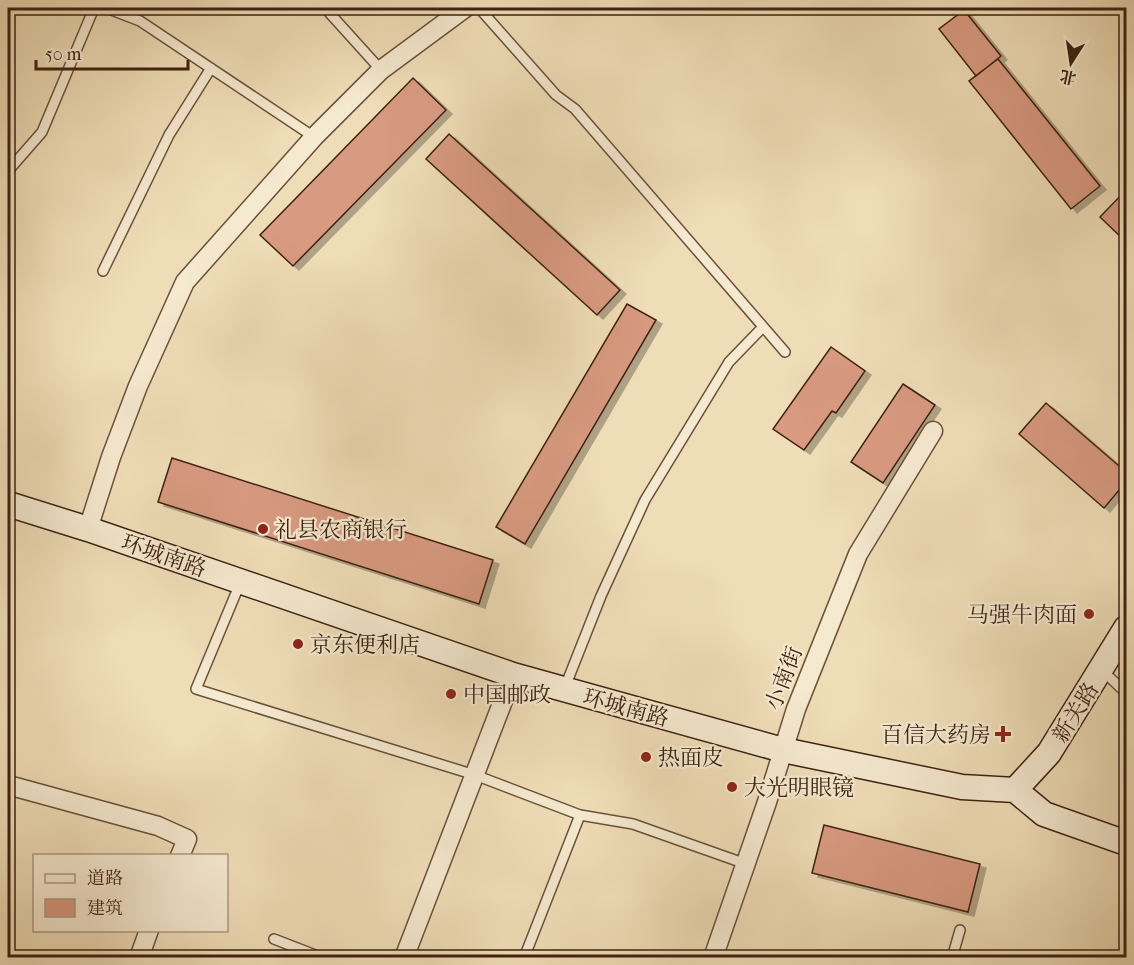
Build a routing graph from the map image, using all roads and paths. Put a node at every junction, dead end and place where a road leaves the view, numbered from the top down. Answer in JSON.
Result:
{"nodes":[{"id":1,"x":94,"y":8,"type":"edge"},
{"id":2,"x":106,"y":8,"type":"edge"},
{"id":3,"x":325,"y":8,"type":"edge"},
{"id":4,"x":465,"y":8,"type":"edge"},
{"id":5,"x":479,"y":8,"type":"edge"},
{"id":6,"x":118,"y":9,"type":"edge"},
{"id":7,"x":211,"y":68,"type":"junction"},
{"id":8,"x":381,"y":70,"type":"junction"},
{"id":9,"x":314,"y":137,"type":"junction"},
{"id":10,"x":8,"y":171,"type":"edge"},
{"id":11,"x":103,"y":271,"type":"dead end"},
{"id":12,"x":764,"y":327,"type":"junction"},
{"id":13,"x":785,"y":352,"type":"dead end"},
{"id":14,"x":933,"y":431,"type":"dead end"},
{"id":15,"x":8,"y":504,"type":"edge"},
{"id":16,"x":88,"y":529,"type":"junction"},
{"id":17,"x":241,"y":582,"type":"junction"},
{"id":18,"x":1126,"y":628,"type":"edge"},
{"id":19,"x":1101,"y":669,"type":"junction"},
{"id":20,"x":513,"y":675,"type":"junction"},
{"id":21,"x":564,"y":690,"type":"junction"},
{"id":22,"x":1126,"y":693,"type":"edge"},
{"id":23,"x":783,"y":750,"type":"junction"},
{"id":24,"x":475,"y":775,"type":"junction"},
{"id":25,"x":8,"y":785,"type":"edge"},
{"id":26,"x":1015,"y":790,"type":"junction"},
{"id":27,"x":580,"y":815,"type":"junction"},
{"id":28,"x":1126,"y":843,"type":"edge"},
{"id":29,"x":180,"y":854,"type":"edge"},
{"id":30,"x":746,"y":864,"type":"junction"},
{"id":31,"x":960,"y":930,"type":"dead end"},
{"id":32,"x":148,"y":932,"type":"edge"},
{"id":33,"x":274,"y":939,"type":"dead end"},
{"id":34,"x":139,"y":957,"type":"edge"},
{"id":35,"x":323,"y":957,"type":"edge"},
{"id":36,"x":404,"y":957,"type":"edge"},
{"id":37,"x":524,"y":957,"type":"edge"},
{"id":38,"x":712,"y":957,"type":"edge"},
{"id":39,"x":952,"y":957,"type":"edge"}],
"edges":[{"from":1,"to":10,"type":"lane"},
{"from":2,"to":6,"type":"lane"},
{"from":3,"to":8,"type":"lane"},
{"from":4,"to":8,"type":"street"},
{"from":5,"to":12,"type":"lane"},
{"from":6,"to":7,"type":"lane"},
{"from":7,"to":9,"type":"lane"},
{"from":7,"to":11,"type":"lane"},
{"from":8,"to":9,"type":"street"},
{"from":9,"to":16,"type":"street"},
{"from":12,"to":13,"type":"lane"},
{"from":12,"to":21,"type":"lane"},
{"from":14,"to":23,"type":"street","name":"小南街"},
{"from":15,"to":16,"type":"main road","name":"环城南路"},
{"from":16,"to":17,"type":"main road","name":"环城南路"},
{"from":17,"to":20,"type":"main road","name":"环城南路"},
{"from":17,"to":24,"type":"lane"},
{"from":18,"to":19,"type":"main road","name":"新关路"},
{"from":19,"to":22,"type":"lane"},
{"from":19,"to":26,"type":"main road","name":"新关路"},
{"from":20,"to":21,"type":"main road","name":"环城南路"},
{"from":20,"to":24,"type":"street"},
{"from":21,"to":23,"type":"main road","name":"环城南路"},
{"from":23,"to":26,"type":"main road","name":"环城南路"},
{"from":23,"to":30,"type":"street","name":"小南街"},
{"from":24,"to":27,"type":"lane"},
{"from":24,"to":36,"type":"street"},
{"from":25,"to":29,"type":"street"},
{"from":26,"to":28,"type":"main road"},
{"from":27,"to":30,"type":"lane"},
{"from":27,"to":37,"type":"lane"},
{"from":30,"to":38,"type":"street","name":"小南街"},
{"from":31,"to":39,"type":"lane"},
{"from":32,"to":34,"type":"street"},
{"from":33,"to":35,"type":"lane"}]}
